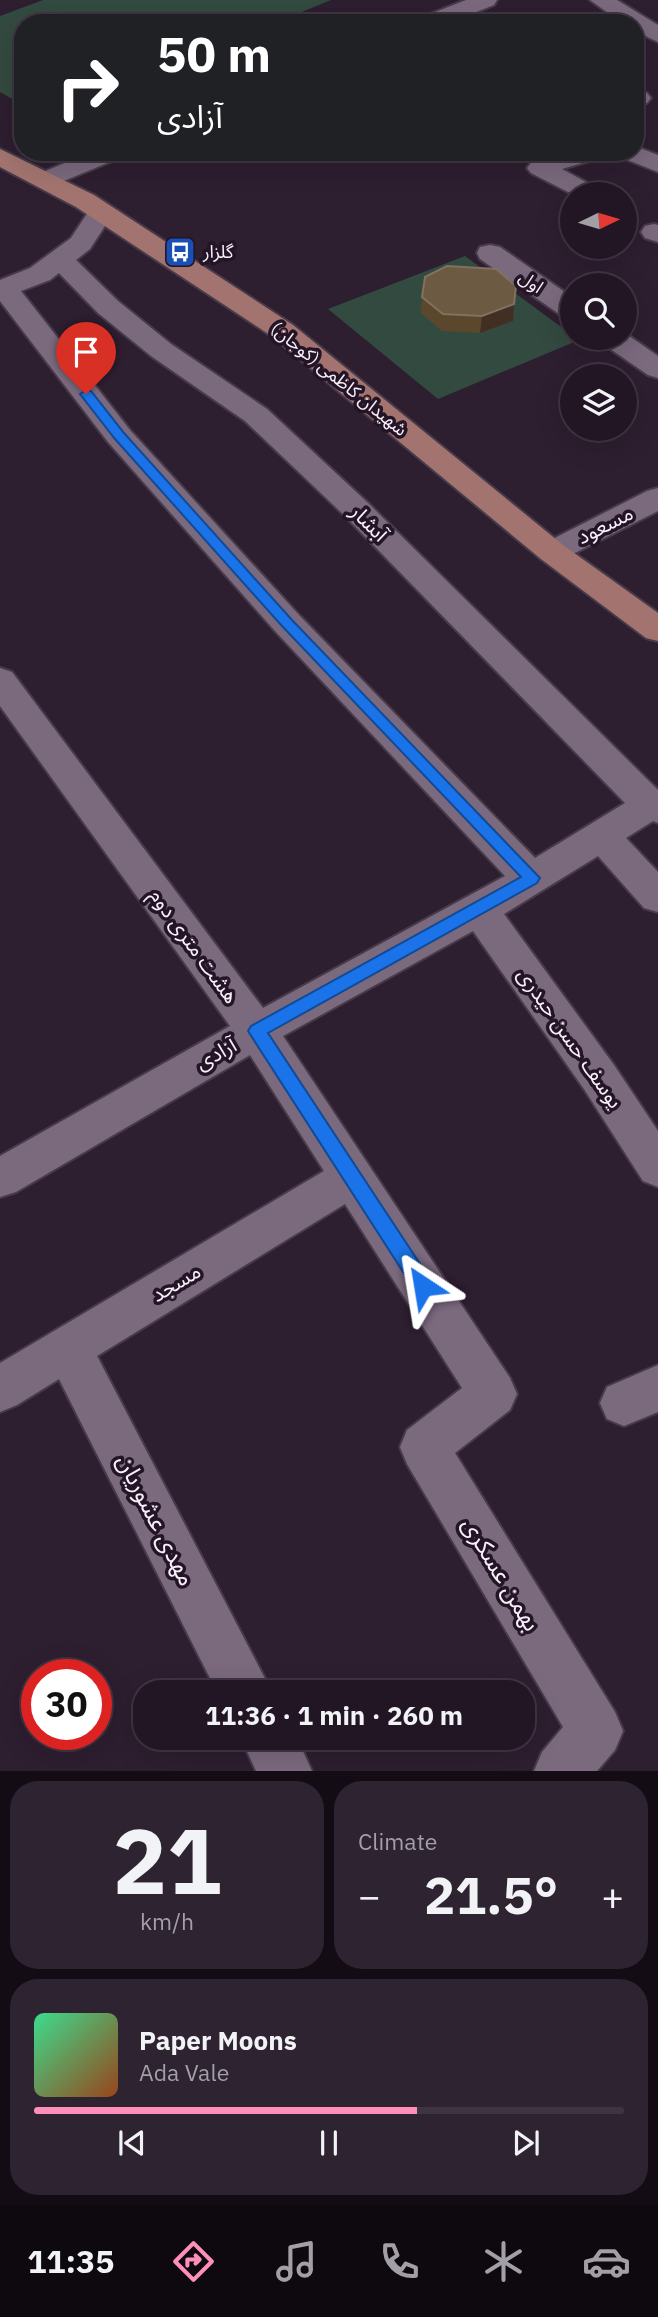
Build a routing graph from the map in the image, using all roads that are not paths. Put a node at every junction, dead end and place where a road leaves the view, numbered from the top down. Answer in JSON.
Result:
{"nodes":[{"id":1,"x":486,"y":0,"type":"edge"},
{"id":2,"x":601,"y":0,"type":"edge"},
{"id":3,"x":456,"y":14,"type":"edge"},
{"id":4,"x":624,"y":14,"type":"edge"},
{"id":5,"x":0,"y":157,"type":"edge"},
{"id":6,"x":91,"y":161,"type":"edge"},
{"id":7,"x":564,"y":161,"type":"edge"},
{"id":8,"x":44,"y":180,"type":"junction"},
{"id":9,"x":568,"y":182,"type":"edge"},
{"id":10,"x":101,"y":212,"type":"junction"},
{"id":11,"x":490,"y":253,"type":"dead end"},
{"id":12,"x":60,"y":259,"type":"junction"},
{"id":13,"x":2,"y":288,"type":"edge"},
{"id":14,"x":560,"y":302,"type":"edge"},
{"id":15,"x":630,"y":350,"type":"edge"},
{"id":16,"x":658,"y":369,"type":"edge"},
{"id":17,"x":658,"y":498,"type":"edge"},
{"id":18,"x":552,"y":552,"type":"junction"},
{"id":19,"x":658,"y":630,"type":"edge"},
{"id":20,"x":0,"y":680,"type":"edge"},
{"id":21,"x":654,"y":807,"type":"edge"},
{"id":22,"x":601,"y":835,"type":"junction"},
{"id":23,"x":532,"y":878,"type":"junction"},
{"id":24,"x":658,"y":897,"type":"edge"},
{"id":25,"x":479,"y":910,"type":"junction"},
{"id":26,"x":257,"y":1031,"type":"junction"},
{"id":27,"x":658,"y":1168,"type":"edge"},
{"id":28,"x":352,"y":1177,"type":"junction"},
{"id":29,"x":0,"y":1178,"type":"edge"},
{"id":30,"x":68,"y":1348,"type":"junction"},
{"id":31,"x":0,"y":1389,"type":"edge"},
{"id":32,"x":494,"y":1394,"type":"joint"},
{"id":33,"x":239,"y":1680,"type":"edge"},
{"id":34,"x":274,"y":1750,"type":"edge"},
{"id":35,"x":285,"y":1771,"type":"edge"},
{"id":36,"x":561,"y":1771,"type":"edge"}],
"edges":[{"from":1,"to":3,"type":"street"},
{"from":2,"to":4,"type":"street"},
{"from":5,"to":8,"type":"main road","name":"شهیدان کاظمی (کوجان)"},
{"from":6,"to":8,"type":"street"},
{"from":7,"to":9,"type":"street"},
{"from":8,"to":10,"type":"main road","name":"شهیدان کاظمی (کوجان)"},
{"from":10,"to":12,"type":"street"},
{"from":10,"to":18,"type":"main road","name":"شهیدان کاظمی (کوجان)"},
{"from":11,"to":14,"type":"street","name":"اول"},
{"from":12,"to":13,"type":"street"},
{"from":12,"to":21,"type":"street","name":"آبشار"},
{"from":13,"to":23,"type":"street"},
{"from":15,"to":16,"type":"street"},
{"from":17,"to":18,"type":"street","name":"مسعود"},
{"from":18,"to":19,"type":"main road","name":"شهیدان کاظمی (کوجان)"},
{"from":20,"to":26,"type":"street","name":"هشت متری دوم"},
{"from":21,"to":22,"type":"street","name":"آزادی"},
{"from":22,"to":23,"type":"street","name":"آزادی"},
{"from":22,"to":24,"type":"street"},
{"from":23,"to":25,"type":"street","name":"آزادی"},
{"from":25,"to":26,"type":"street","name":"آزادی"},
{"from":25,"to":27,"type":"street","name":"یوسف حسن حیدری"},
{"from":26,"to":28,"type":"street","name":"هشت متری دوم"},
{"from":26,"to":29,"type":"street","name":"آزادی"},
{"from":28,"to":30,"type":"street","name":"مسجد"},
{"from":28,"to":32,"type":"street","name":"هشت متری دوم"},
{"from":30,"to":31,"type":"street","name":"مسجد"},
{"from":30,"to":33,"type":"street","name":"مهدی عشوریان"},
{"from":32,"to":36,"type":"street","name":"بهمن عسکری"},
{"from":34,"to":35,"type":"street"}]}
